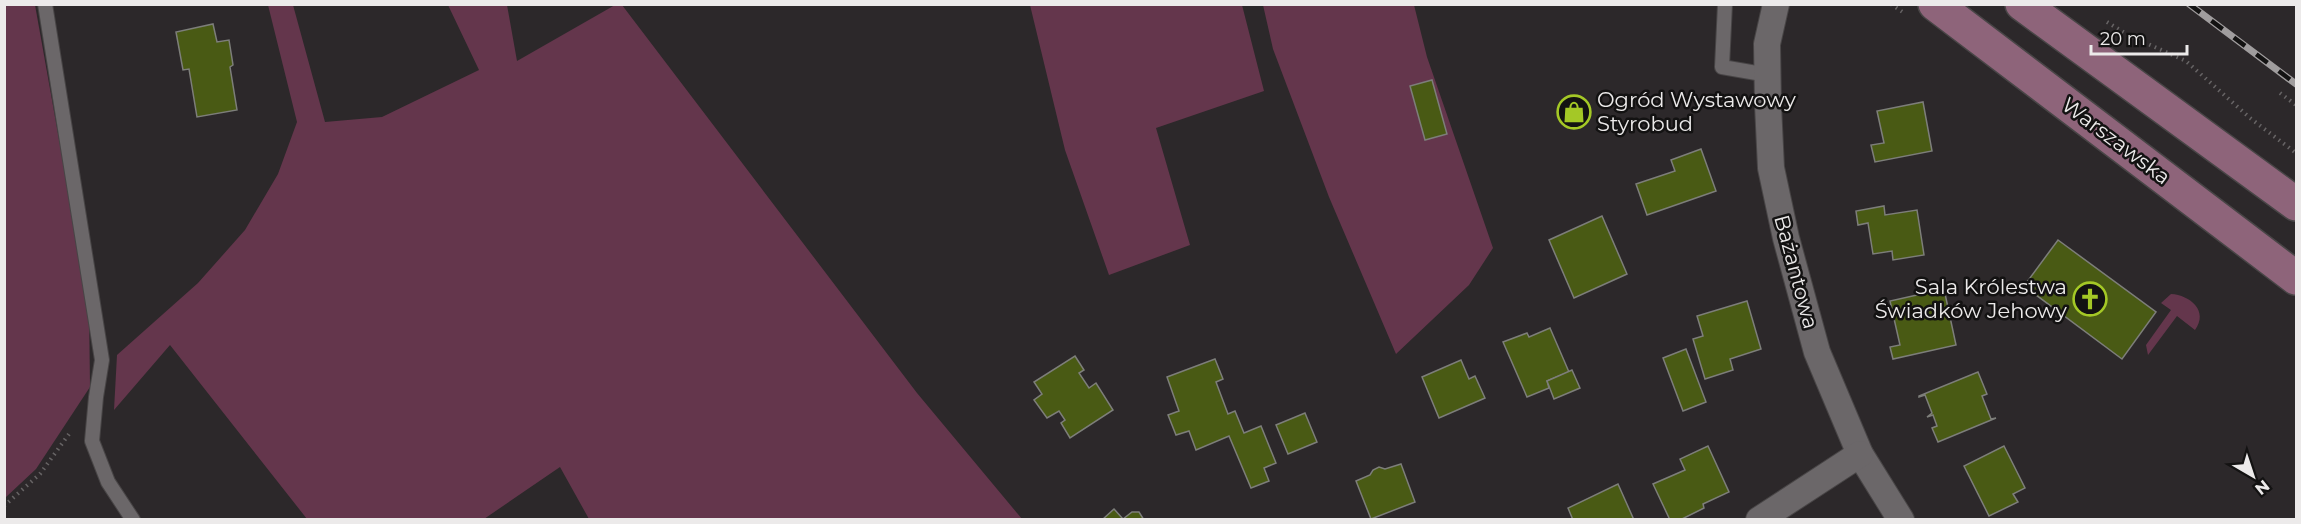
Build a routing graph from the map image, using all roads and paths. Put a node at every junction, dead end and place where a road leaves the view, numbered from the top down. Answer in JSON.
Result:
{"nodes":[{"id":1,"x":45,"y":4,"type":"edge"},
{"id":2,"x":1725,"y":4,"type":"edge"},
{"id":3,"x":1776,"y":4,"type":"edge"},
{"id":4,"x":1935,"y":4,"type":"edge"},
{"id":5,"x":2022,"y":4,"type":"edge"},
{"id":6,"x":2099,"y":18,"type":"dead end"},
{"id":7,"x":1768,"y":75,"type":"junction"},
{"id":8,"x":2280,"y":93,"type":"dead end"},
{"id":9,"x":2296,"y":105,"type":"edge"},
{"id":10,"x":2296,"y":153,"type":"edge"},
{"id":11,"x":2296,"y":204,"type":"edge"},
{"id":12,"x":2296,"y":278,"type":"edge"},
{"id":13,"x":96,"y":397,"type":"junction"},
{"id":14,"x":1860,"y":454,"type":"junction"},
{"id":15,"x":4,"y":506,"type":"edge"},
{"id":16,"x":134,"y":519,"type":"edge"},
{"id":17,"x":1759,"y":519,"type":"edge"},
{"id":18,"x":1901,"y":519,"type":"edge"}],
"edges":[{"from":1,"to":13,"type":"lane"},
{"from":2,"to":7,"type":"lane"},
{"from":3,"to":7,"type":"street","name":"Bażantowa"},
{"from":4,"to":12,"type":"main road","name":"Warszawska"},
{"from":5,"to":11,"type":"main road"},
{"from":6,"to":10,"type":"path"},
{"from":7,"to":14,"type":"street","name":"Bażantowa"},
{"from":8,"to":9,"type":"path"},
{"from":13,"to":15,"type":"path"},
{"from":13,"to":16,"type":"lane"},
{"from":14,"to":17,"type":"street"},
{"from":14,"to":18,"type":"street","name":"Bażantowa"}]}
